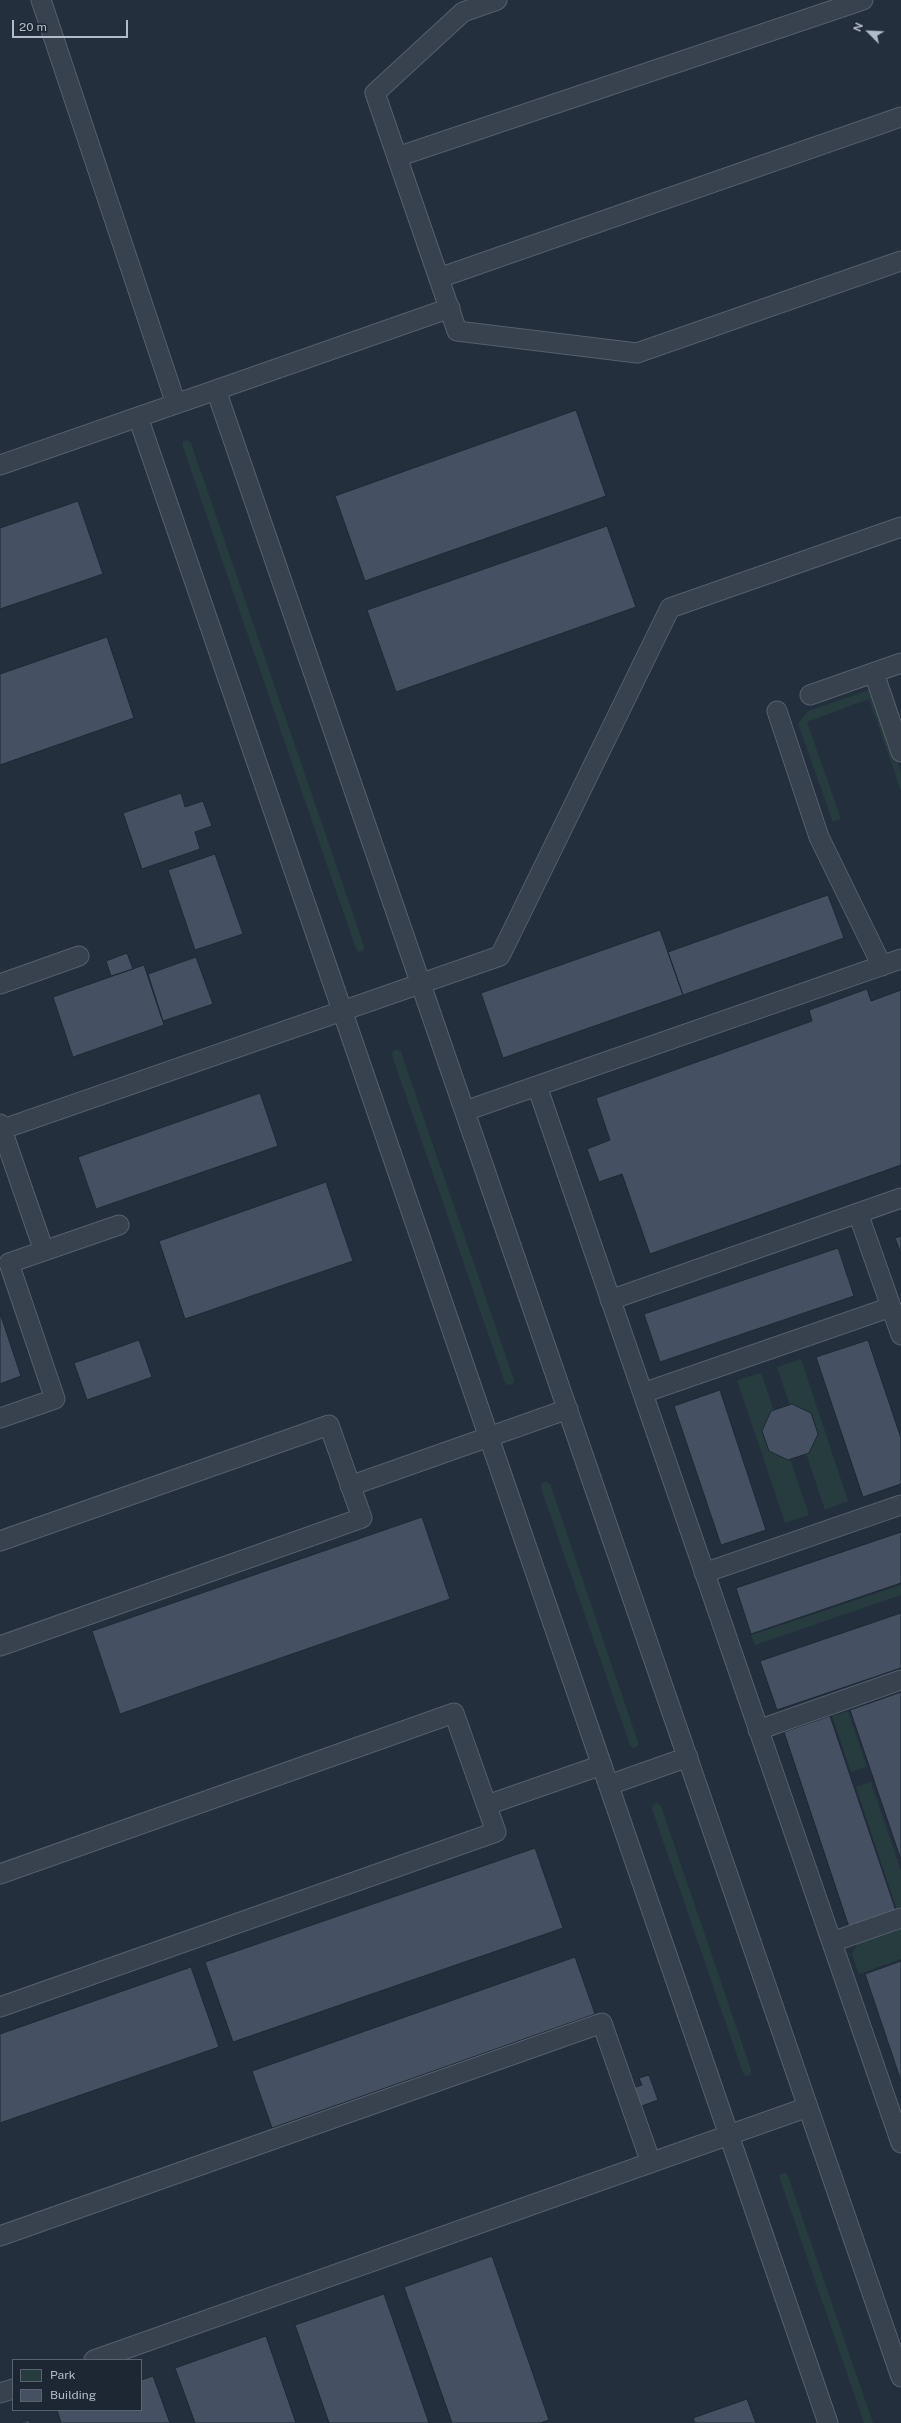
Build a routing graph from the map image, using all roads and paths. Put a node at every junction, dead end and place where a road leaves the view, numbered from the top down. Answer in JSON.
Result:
{"nodes":[{"id":1,"x":41,"y":0,"type":"edge"},
{"id":2,"x":498,"y":0,"type":"edge"},
{"id":3,"x":862,"y":0,"type":"edge"},
{"id":4,"x":901,"y":117,"type":"edge"},
{"id":5,"x":397,"y":156,"type":"junction"},
{"id":6,"x":901,"y":261,"type":"edge"},
{"id":7,"x":439,"y":278,"type":"junction"},
{"id":8,"x":450,"y":308,"type":"junction"},
{"id":9,"x":216,"y":390,"type":"junction"},
{"id":10,"x":176,"y":404,"type":"junction"},
{"id":11,"x":138,"y":417,"type":"junction"},
{"id":12,"x":0,"y":465,"type":"edge"},
{"id":13,"x":901,"y":527,"type":"edge"},
{"id":14,"x":901,"y":663,"type":"edge"},
{"id":15,"x":874,"y":673,"type":"junction"},
{"id":16,"x":810,"y":695,"type":"dead end"},
{"id":17,"x":777,"y":711,"type":"dead end"},
{"id":18,"x":901,"y":752,"type":"edge"},
{"id":19,"x":79,"y":956,"type":"dead end"},
{"id":20,"x":901,"y":959,"type":"edge"},
{"id":21,"x":882,"y":966,"type":"junction"},
{"id":22,"x":421,"y":983,"type":"junction"},
{"id":23,"x":0,"y":984,"type":"edge"},
{"id":24,"x":342,"y":1010,"type":"junction"},
{"id":25,"x":537,"y":1086,"type":"junction"},
{"id":26,"x":465,"y":1111,"type":"junction"},
{"id":27,"x":1,"y":1128,"type":"edge"},
{"id":28,"x":901,"y":1198,"type":"edge"},
{"id":29,"x":858,"y":1212,"type":"junction"},
{"id":30,"x":119,"y":1225,"type":"dead end"},
{"id":31,"x":44,"y":1251,"type":"junction"},
{"id":32,"x":610,"y":1300,"type":"junction"},
{"id":33,"x":892,"y":1307,"type":"junction"},
{"id":34,"x":901,"y":1335,"type":"edge"},
{"id":35,"x":642,"y":1393,"type":"junction"},
{"id":36,"x":568,"y":1409,"type":"junction"},
{"id":37,"x":0,"y":1418,"type":"edge"},
{"id":38,"x":489,"y":1436,"type":"junction"},
{"id":39,"x":350,"y":1486,"type":"junction"},
{"id":40,"x":901,"y":1505,"type":"edge"},
{"id":41,"x":0,"y":1541,"type":"edge"},
{"id":42,"x":704,"y":1573,"type":"junction"},
{"id":43,"x":0,"y":1646,"type":"edge"},
{"id":44,"x":901,"y":1680,"type":"edge"},
{"id":45,"x":758,"y":1730,"type":"junction"},
{"id":46,"x":688,"y":1757,"type":"junction"},
{"id":47,"x":602,"y":1764,"type":"junction"},
{"id":48,"x":609,"y":1785,"type":"junction"},
{"id":49,"x":486,"y":1805,"type":"junction"},
{"id":50,"x":0,"y":1874,"type":"edge"},
{"id":51,"x":901,"y":1918,"type":"edge"},
{"id":52,"x":832,"y":1942,"type":"junction"},
{"id":53,"x":0,"y":2007,"type":"edge"},
{"id":54,"x":808,"y":2107,"type":"junction"},
{"id":55,"x":729,"y":2135,"type":"junction"},
{"id":56,"x":901,"y":2143,"type":"edge"},
{"id":57,"x":651,"y":2163,"type":"junction"},
{"id":58,"x":0,"y":2236,"type":"edge"},
{"id":59,"x":97,"y":2359,"type":"edge"},
{"id":60,"x":901,"y":2377,"type":"edge"},
{"id":61,"x":12,"y":2389,"type":"edge"},
{"id":62,"x":0,"y":2393,"type":"edge"},
{"id":63,"x":828,"y":2423,"type":"edge"}],
"edges":[{"from":1,"to":10,"type":"lane"},
{"from":2,"to":5,"type":"lane"},
{"from":3,"to":5,"type":"lane"},
{"from":4,"to":7,"type":"lane"},
{"from":5,"to":7,"type":"lane"},
{"from":6,"to":8,"type":"lane"},
{"from":7,"to":8,"type":"lane"},
{"from":8,"to":9,"type":"lane"},
{"from":9,"to":10,"type":"lane"},
{"from":9,"to":22,"type":"lane"},
{"from":10,"to":11,"type":"lane"},
{"from":11,"to":12,"type":"lane"},
{"from":11,"to":24,"type":"lane"},
{"from":13,"to":22,"type":"lane"},
{"from":14,"to":15,"type":"lane"},
{"from":15,"to":16,"type":"lane"},
{"from":15,"to":18,"type":"lane"},
{"from":17,"to":21,"type":"lane"},
{"from":19,"to":23,"type":"lane"},
{"from":20,"to":21,"type":"lane"},
{"from":21,"to":25,"type":"lane"},
{"from":22,"to":24,"type":"lane"},
{"from":22,"to":26,"type":"lane"},
{"from":24,"to":27,"type":"lane"},
{"from":24,"to":38,"type":"lane"},
{"from":25,"to":26,"type":"lane"},
{"from":25,"to":32,"type":"lane"},
{"from":26,"to":36,"type":"lane"},
{"from":27,"to":31,"type":"lane"},
{"from":28,"to":29,"type":"lane"},
{"from":29,"to":32,"type":"lane"},
{"from":29,"to":33,"type":"lane"},
{"from":30,"to":31,"type":"lane"},
{"from":31,"to":37,"type":"lane"},
{"from":32,"to":35,"type":"lane"},
{"from":33,"to":34,"type":"lane"},
{"from":33,"to":35,"type":"lane"},
{"from":35,"to":42,"type":"lane"},
{"from":36,"to":38,"type":"lane"},
{"from":36,"to":46,"type":"lane"},
{"from":38,"to":39,"type":"lane"},
{"from":38,"to":47,"type":"lane"},
{"from":39,"to":41,"type":"lane"},
{"from":39,"to":43,"type":"lane"},
{"from":40,"to":42,"type":"lane"},
{"from":42,"to":45,"type":"lane"},
{"from":44,"to":45,"type":"lane"},
{"from":45,"to":52,"type":"lane"},
{"from":46,"to":48,"type":"lane"},
{"from":46,"to":54,"type":"lane"},
{"from":47,"to":48,"type":"lane"},
{"from":47,"to":49,"type":"lane"},
{"from":48,"to":55,"type":"lane"},
{"from":49,"to":50,"type":"lane"},
{"from":49,"to":53,"type":"lane"},
{"from":51,"to":52,"type":"lane"},
{"from":52,"to":56,"type":"lane"},
{"from":54,"to":55,"type":"lane"},
{"from":54,"to":60,"type":"lane"},
{"from":55,"to":57,"type":"lane"},
{"from":55,"to":63,"type":"lane"},
{"from":57,"to":58,"type":"lane"},
{"from":57,"to":59,"type":"lane"},
{"from":61,"to":62,"type":"lane"}]}
